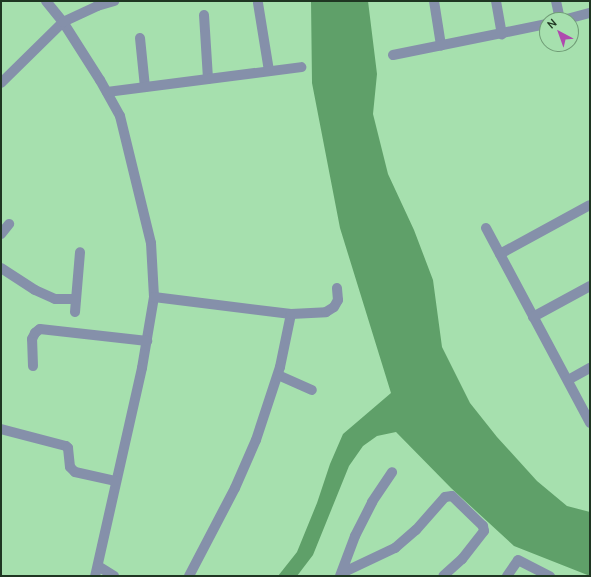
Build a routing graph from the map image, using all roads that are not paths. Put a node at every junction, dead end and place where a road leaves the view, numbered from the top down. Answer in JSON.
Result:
{"nodes":[{"id":1,"x":46,"y":1,"type":"edge"},
{"id":2,"x":114,"y":1,"type":"edge"},
{"id":3,"x":434,"y":1,"type":"edge"},
{"id":4,"x":496,"y":1,"type":"edge"},
{"id":5,"x":556,"y":1,"type":"edge"},
{"id":6,"x":94,"y":3,"type":"edge"},
{"id":7,"x":258,"y":3,"type":"dead end"},
{"id":8,"x":559,"y":12,"type":"edge"},
{"id":9,"x":590,"y":13,"type":"edge"},
{"id":10,"x":204,"y":15,"type":"dead end"},
{"id":11,"x":579,"y":16,"type":"edge"},
{"id":12,"x":63,"y":22,"type":"junction"},
{"id":13,"x":539,"y":26,"type":"edge"},
{"id":14,"x":502,"y":34,"type":"junction"},
{"id":15,"x":140,"y":38,"type":"dead end"},
{"id":16,"x":441,"y":45,"type":"junction"},
{"id":17,"x":393,"y":55,"type":"dead end"},
{"id":18,"x":301,"y":67,"type":"dead end"},
{"id":19,"x":269,"y":71,"type":"junction"},
{"id":20,"x":208,"y":79,"type":"junction"},
{"id":21,"x":1,"y":83,"type":"edge"},
{"id":22,"x":145,"y":87,"type":"junction"},
{"id":23,"x":107,"y":92,"type":"junction"},
{"id":24,"x":590,"y":205,"type":"edge"},
{"id":25,"x":9,"y":224,"type":"dead end"},
{"id":26,"x":486,"y":228,"type":"dead end"},
{"id":27,"x":1,"y":234,"type":"edge"},
{"id":28,"x":80,"y":252,"type":"dead end"},
{"id":29,"x":500,"y":254,"type":"junction"},
{"id":30,"x":1,"y":268,"type":"edge"},
{"id":31,"x":590,"y":286,"type":"edge"},
{"id":32,"x":337,"y":288,"type":"dead end"},
{"id":33,"x":154,"y":296,"type":"junction"},
{"id":34,"x":76,"y":299,"type":"junction"},
{"id":35,"x":75,"y":312,"type":"dead end"},
{"id":36,"x":291,"y":314,"type":"junction"},
{"id":37,"x":534,"y":317,"type":"junction"},
{"id":38,"x":147,"y":341,"type":"junction"},
{"id":39,"x":33,"y":366,"type":"dead end"},
{"id":40,"x":590,"y":368,"type":"edge"},
{"id":41,"x":278,"y":375,"type":"junction"},
{"id":42,"x":568,"y":380,"type":"junction"},
{"id":43,"x":312,"y":390,"type":"dead end"},
{"id":44,"x":590,"y":423,"type":"edge"},
{"id":45,"x":1,"y":429,"type":"edge"},
{"id":46,"x":392,"y":472,"type":"dead end"},
{"id":47,"x":116,"y":481,"type":"junction"},
{"id":48,"x":96,"y":571,"type":"edge"},
{"id":49,"x":341,"y":574,"type":"edge"},
{"id":50,"x":114,"y":576,"type":"edge"},
{"id":51,"x":189,"y":576,"type":"edge"},
{"id":52,"x":443,"y":576,"type":"edge"},
{"id":53,"x":507,"y":576,"type":"edge"},
{"id":54,"x":550,"y":576,"type":"edge"}],
"edges":[{"from":1,"to":12,"type":"street"},
{"from":2,"to":6,"type":"street"},
{"from":3,"to":16,"type":"street"},
{"from":4,"to":14,"type":"street"},
{"from":5,"to":8,"type":"street"},
{"from":6,"to":12,"type":"street"},
{"from":7,"to":19,"type":"street"},
{"from":9,"to":11,"type":"street"},
{"from":10,"to":20,"type":"street"},
{"from":12,"to":21,"type":"street"},
{"from":12,"to":23,"type":"street"},
{"from":13,"to":14,"type":"street"},
{"from":14,"to":16,"type":"street"},
{"from":15,"to":22,"type":"street"},
{"from":16,"to":17,"type":"street"},
{"from":18,"to":19,"type":"street"},
{"from":19,"to":20,"type":"street"},
{"from":20,"to":22,"type":"street"},
{"from":22,"to":23,"type":"street"},
{"from":23,"to":33,"type":"street"},
{"from":24,"to":29,"type":"street"},
{"from":25,"to":27,"type":"street"},
{"from":26,"to":29,"type":"street"},
{"from":28,"to":34,"type":"street"},
{"from":29,"to":37,"type":"street"},
{"from":30,"to":34,"type":"street"},
{"from":31,"to":37,"type":"street"},
{"from":32,"to":36,"type":"street"},
{"from":33,"to":36,"type":"street"},
{"from":33,"to":38,"type":"street"},
{"from":34,"to":35,"type":"street"},
{"from":36,"to":41,"type":"street"},
{"from":37,"to":42,"type":"street"},
{"from":38,"to":39,"type":"street"},
{"from":38,"to":47,"type":"street"},
{"from":40,"to":42,"type":"street"},
{"from":41,"to":43,"type":"street"},
{"from":41,"to":51,"type":"street"},
{"from":42,"to":44,"type":"street"},
{"from":45,"to":47,"type":"street"},
{"from":46,"to":49,"type":"street"},
{"from":47,"to":48,"type":"street"},
{"from":48,"to":50,"type":"street"},
{"from":49,"to":52,"type":"street"},
{"from":53,"to":54,"type":"street"}]}
